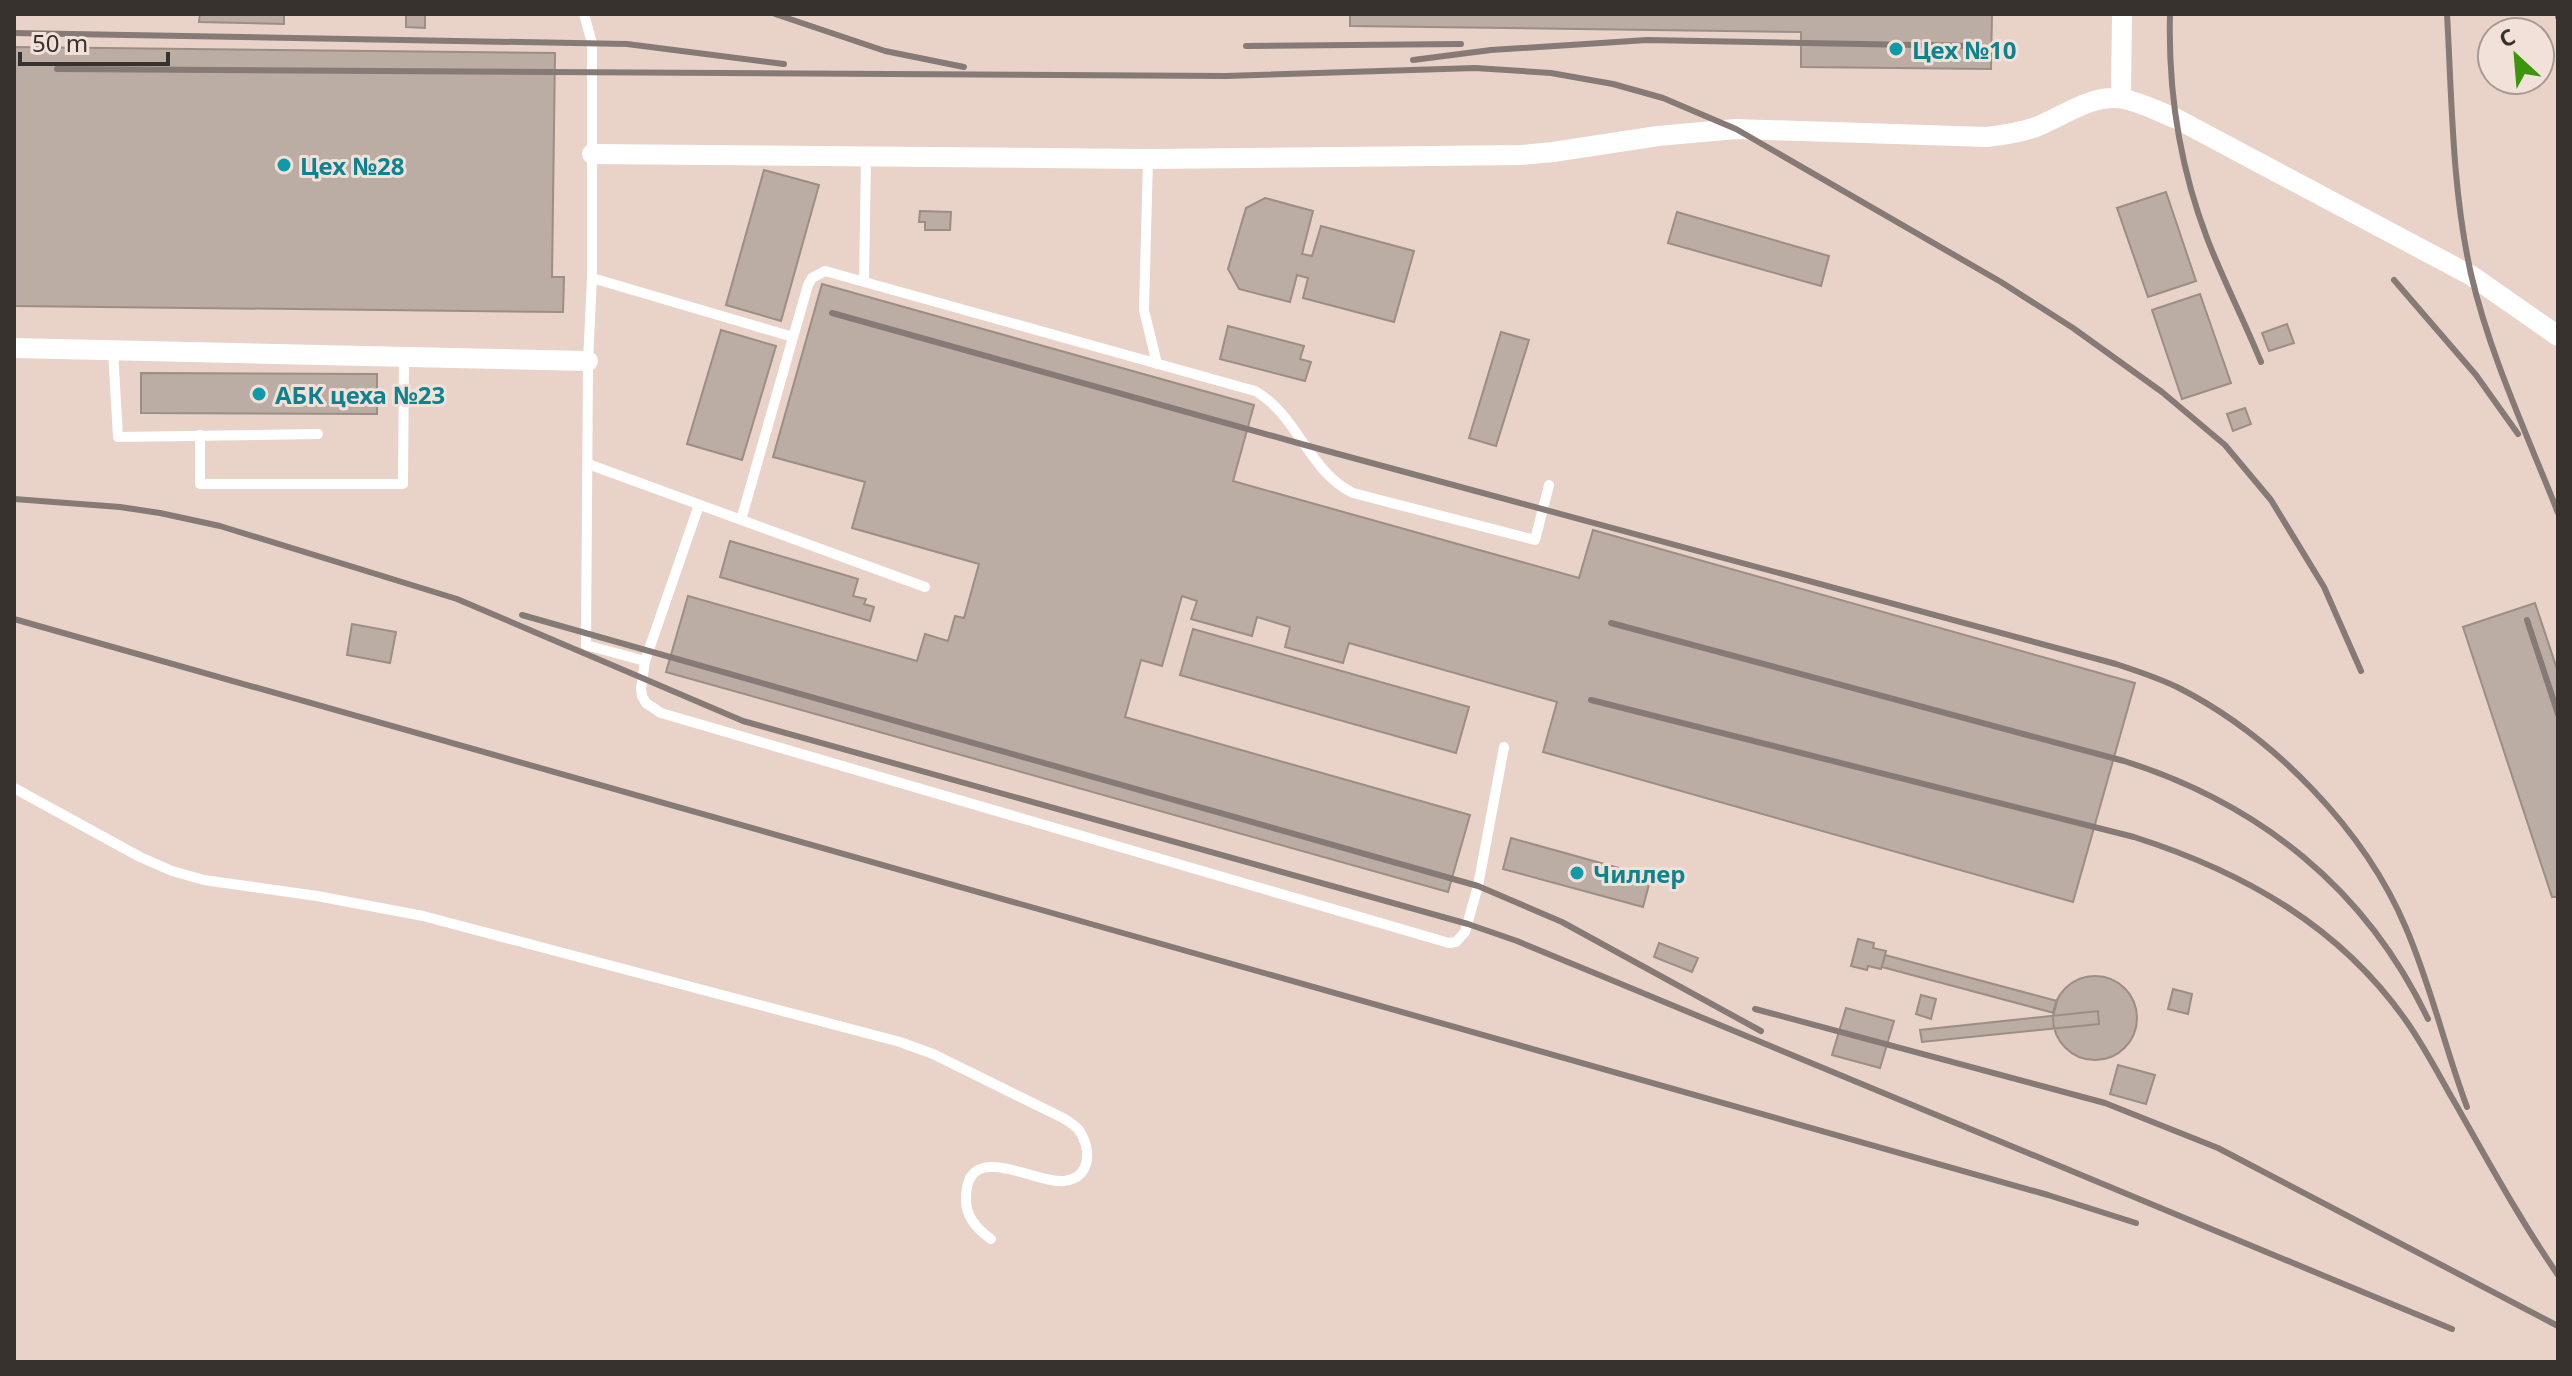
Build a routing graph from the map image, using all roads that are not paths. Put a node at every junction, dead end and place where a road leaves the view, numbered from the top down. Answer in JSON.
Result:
{"nodes":[{"id":1,"x":584,"y":14,"type":"edge"},
{"id":2,"x":2122,"y":14,"type":"edge"},
{"id":3,"x":2121,"y":98,"type":"junction"},
{"id":4,"x":592,"y":154,"type":"junction"},
{"id":5,"x":866,"y":157,"type":"junction"},
{"id":6,"x":1148,"y":159,"type":"junction"},
{"id":7,"x":592,"y":278,"type":"junction"},
{"id":8,"x":864,"y":281,"type":"junction"},
{"id":9,"x":2558,"y":336,"type":"edge"},
{"id":10,"x":793,"y":337,"type":"junction"},
{"id":11,"x":14,"y":348,"type":"edge"},
{"id":12,"x":113,"y":350,"type":"junction"},
{"id":13,"x":404,"y":357,"type":"junction"},
{"id":14,"x":588,"y":361,"type":"junction"},
{"id":15,"x":1157,"y":364,"type":"junction"},
{"id":16,"x":318,"y":434,"type":"dead end"},
{"id":17,"x":200,"y":435,"type":"junction"},
{"id":18,"x":588,"y":464,"type":"junction"},
{"id":19,"x":1549,"y":485,"type":"dead end"},
{"id":20,"x":699,"y":505,"type":"junction"},
{"id":21,"x":741,"y":520,"type":"junction"},
{"id":22,"x":925,"y":587,"type":"dead end"},
{"id":23,"x":645,"y":661,"type":"junction"},
{"id":24,"x":1504,"y":747,"type":"dead end"},
{"id":25,"x":14,"y":788,"type":"edge"},
{"id":26,"x":991,"y":1239,"type":"dead end"}],
"edges":[{"from":1,"to":4,"type":"lane"},
{"from":2,"to":3,"type":"street"},
{"from":3,"to":6,"type":"street"},
{"from":3,"to":9,"type":"street"},
{"from":4,"to":5,"type":"street"},
{"from":4,"to":7,"type":"lane"},
{"from":5,"to":6,"type":"street"},
{"from":5,"to":8,"type":"lane"},
{"from":6,"to":15,"type":"lane"},
{"from":7,"to":10,"type":"lane"},
{"from":7,"to":14,"type":"lane"},
{"from":8,"to":10,"type":"lane"},
{"from":8,"to":15,"type":"lane"},
{"from":10,"to":21,"type":"lane"},
{"from":11,"to":12,"type":"street"},
{"from":12,"to":13,"type":"street"},
{"from":12,"to":17,"type":"lane"},
{"from":13,"to":14,"type":"street"},
{"from":13,"to":17,"type":"lane"},
{"from":14,"to":18,"type":"lane"},
{"from":15,"to":19,"type":"lane"},
{"from":16,"to":17,"type":"lane"},
{"from":18,"to":20,"type":"lane"},
{"from":18,"to":23,"type":"lane"},
{"from":20,"to":21,"type":"lane"},
{"from":20,"to":23,"type":"lane"},
{"from":21,"to":22,"type":"lane"},
{"from":23,"to":24,"type":"lane"},
{"from":25,"to":26,"type":"lane"}]}
